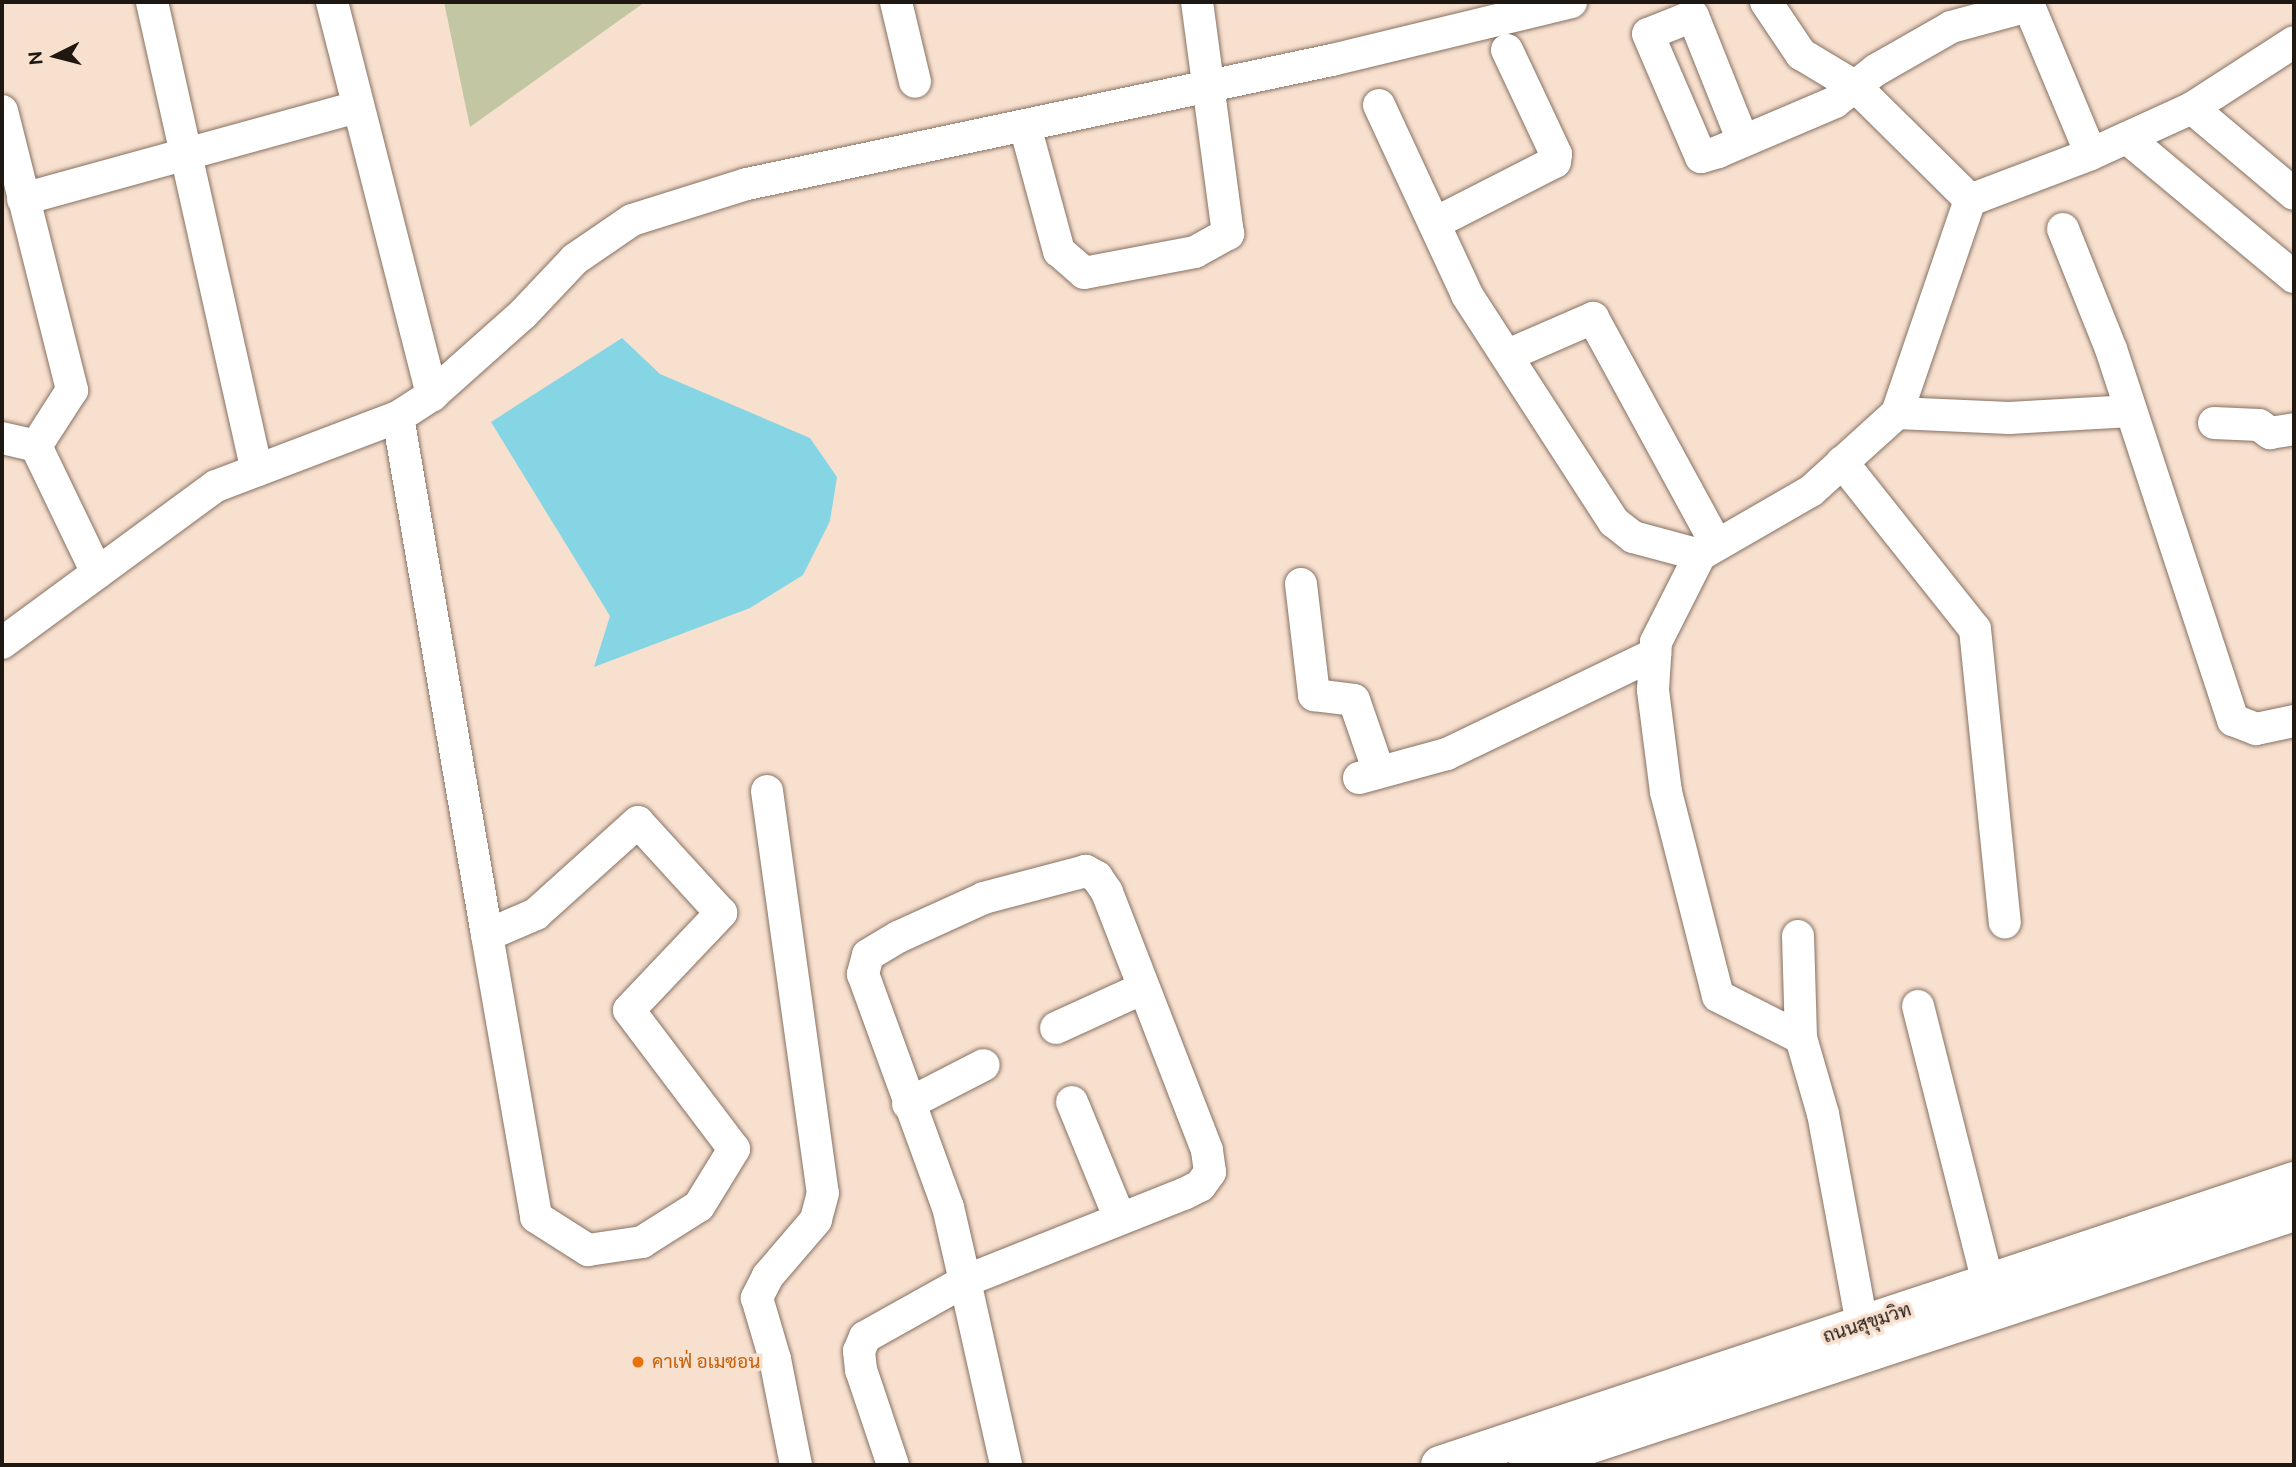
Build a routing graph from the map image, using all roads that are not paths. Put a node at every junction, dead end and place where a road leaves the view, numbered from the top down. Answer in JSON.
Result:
{"nodes":[{"id":1,"x":152,"y":2,"type":"edge"},
{"id":2,"x":332,"y":2,"type":"edge"},
{"id":3,"x":896,"y":2,"type":"edge"},
{"id":4,"x":1198,"y":2,"type":"edge"},
{"id":5,"x":1571,"y":2,"type":"edge"},
{"id":6,"x":1766,"y":2,"type":"edge"},
{"id":7,"x":2294,"y":42,"type":"edge"},
{"id":8,"x":1507,"y":50,"type":"dead end"},
{"id":9,"x":915,"y":82,"type":"dead end"},
{"id":10,"x":1207,"y":86,"type":"junction"},
{"id":11,"x":1856,"y":87,"type":"junction"},
{"id":12,"x":1379,"y":105,"type":"dead end"},
{"id":13,"x":359,"y":107,"type":"junction"},
{"id":14,"x":2192,"y":108,"type":"junction"},
{"id":15,"x":2,"y":111,"type":"edge"},
{"id":16,"x":1025,"y":126,"type":"junction"},
{"id":17,"x":2127,"y":138,"type":"junction"},
{"id":18,"x":1743,"y":141,"type":"dead end"},
{"id":19,"x":185,"y":152,"type":"junction"},
{"id":20,"x":2091,"y":154,"type":"junction"},
{"id":21,"x":2294,"y":194,"type":"edge"},
{"id":22,"x":23,"y":199,"type":"junction"},
{"id":23,"x":1970,"y":200,"type":"junction"},
{"id":24,"x":1437,"y":222,"type":"junction"},
{"id":25,"x":2063,"y":229,"type":"dead end"},
{"id":26,"x":2294,"y":277,"type":"edge"},
{"id":27,"x":1508,"y":355,"type":"junction"},
{"id":28,"x":432,"y":395,"type":"junction"},
{"id":29,"x":2131,"y":411,"type":"junction"},
{"id":30,"x":1897,"y":413,"type":"junction"},
{"id":31,"x":398,"y":417,"type":"junction"},
{"id":32,"x":2214,"y":423,"type":"dead end"},
{"id":33,"x":2294,"y":429,"type":"edge"},
{"id":34,"x":2,"y":438,"type":"edge"},
{"id":35,"x":36,"y":446,"type":"junction"},
{"id":36,"x":1843,"y":462,"type":"junction"},
{"id":37,"x":257,"y":470,"type":"junction"},
{"id":38,"x":1708,"y":549,"type":"junction"},
{"id":39,"x":97,"y":573,"type":"junction"},
{"id":40,"x":1301,"y":584,"type":"dead end"},
{"id":41,"x":2,"y":643,"type":"edge"},
{"id":42,"x":1655,"y":654,"type":"junction"},
{"id":43,"x":2294,"y":720,"type":"edge"},
{"id":44,"x":767,"y":791,"type":"dead end"},
{"id":45,"x":2005,"y":922,"type":"dead end"},
{"id":46,"x":487,"y":935,"type":"junction"},
{"id":47,"x":1798,"y":936,"type":"dead end"},
{"id":48,"x":1141,"y":989,"type":"junction"},
{"id":49,"x":1918,"y":1006,"type":"dead end"},
{"id":50,"x":1056,"y":1028,"type":"dead end"},
{"id":51,"x":1801,"y":1038,"type":"junction"},
{"id":52,"x":984,"y":1065,"type":"dead end"},
{"id":53,"x":1072,"y":1101,"type":"dead end"},
{"id":54,"x":908,"y":1104,"type":"junction"},
{"id":55,"x":2294,"y":1181,"type":"edge"},
{"id":56,"x":2294,"y":1212,"type":"edge"},
{"id":57,"x":1120,"y":1219,"type":"junction"},
{"id":58,"x":965,"y":1281,"type":"junction"},
{"id":59,"x":1987,"y":1293,"type":"junction"},
{"id":60,"x":1862,"y":1324,"type":"junction"},
{"id":61,"x":796,"y":1465,"type":"edge"},
{"id":62,"x":893,"y":1465,"type":"edge"},
{"id":63,"x":1006,"y":1465,"type":"edge"},
{"id":64,"x":1440,"y":1465,"type":"edge"},
{"id":65,"x":1528,"y":1465,"type":"edge"}],
"edges":[{"from":1,"to":19,"type":"street"},
{"from":2,"to":13,"type":"street"},
{"from":3,"to":9,"type":"street"},
{"from":4,"to":10,"type":"street"},
{"from":5,"to":10,"type":"street"},
{"from":6,"to":11,"type":"street"},
{"from":7,"to":14,"type":"street"},
{"from":8,"to":24,"type":"street"},
{"from":10,"to":16,"type":"street"},
{"from":10,"to":16,"type":"street"},
{"from":11,"to":18,"type":"street"},
{"from":11,"to":20,"type":"street"},
{"from":11,"to":23,"type":"street"},
{"from":12,"to":24,"type":"street"},
{"from":13,"to":19,"type":"street"},
{"from":13,"to":28,"type":"street"},
{"from":14,"to":17,"type":"street"},
{"from":14,"to":21,"type":"street"},
{"from":15,"to":22,"type":"street"},
{"from":16,"to":28,"type":"street"},
{"from":17,"to":20,"type":"street"},
{"from":17,"to":26,"type":"street"},
{"from":19,"to":22,"type":"street"},
{"from":19,"to":37,"type":"street"},
{"from":20,"to":23,"type":"street"},
{"from":22,"to":35,"type":"street"},
{"from":23,"to":30,"type":"street"},
{"from":24,"to":27,"type":"street"},
{"from":25,"to":29,"type":"street"},
{"from":27,"to":38,"type":"street"},
{"from":27,"to":38,"type":"street"},
{"from":28,"to":31,"type":"street"},
{"from":29,"to":30,"type":"street"},
{"from":29,"to":43,"type":"street"},
{"from":30,"to":36,"type":"street"},
{"from":31,"to":37,"type":"street"},
{"from":31,"to":46,"type":"street"},
{"from":32,"to":33,"type":"street"},
{"from":34,"to":35,"type":"street"},
{"from":35,"to":39,"type":"street"},
{"from":36,"to":38,"type":"street"},
{"from":36,"to":45,"type":"street"},
{"from":37,"to":39,"type":"street"},
{"from":38,"to":42,"type":"street"},
{"from":39,"to":41,"type":"street"},
{"from":40,"to":42,"type":"street"},
{"from":42,"to":51,"type":"street"},
{"from":44,"to":61,"type":"street"},
{"from":46,"to":46,"type":"street"},
{"from":47,"to":51,"type":"street"},
{"from":48,"to":50,"type":"street"},
{"from":48,"to":54,"type":"street"},
{"from":48,"to":57,"type":"street"},
{"from":49,"to":59,"type":"street"},
{"from":51,"to":60,"type":"street"},
{"from":52,"to":54,"type":"street"},
{"from":53,"to":57,"type":"street"},
{"from":54,"to":58,"type":"street"},
{"from":55,"to":59,"type":"main road","name":"ถนนสุขุมวิท"},
{"from":56,"to":59,"type":"main road","name":"ถนนสุขุมวิท"},
{"from":57,"to":58,"type":"street"},
{"from":58,"to":62,"type":"street"},
{"from":58,"to":63,"type":"street"},
{"from":59,"to":60,"type":"main road","name":"ถนนสุขุมวิท"},
{"from":59,"to":65,"type":"main road","name":"ถนนสุขุมวิท"},
{"from":60,"to":64,"type":"main road","name":"ถนนสุขุมวิท"}]}
